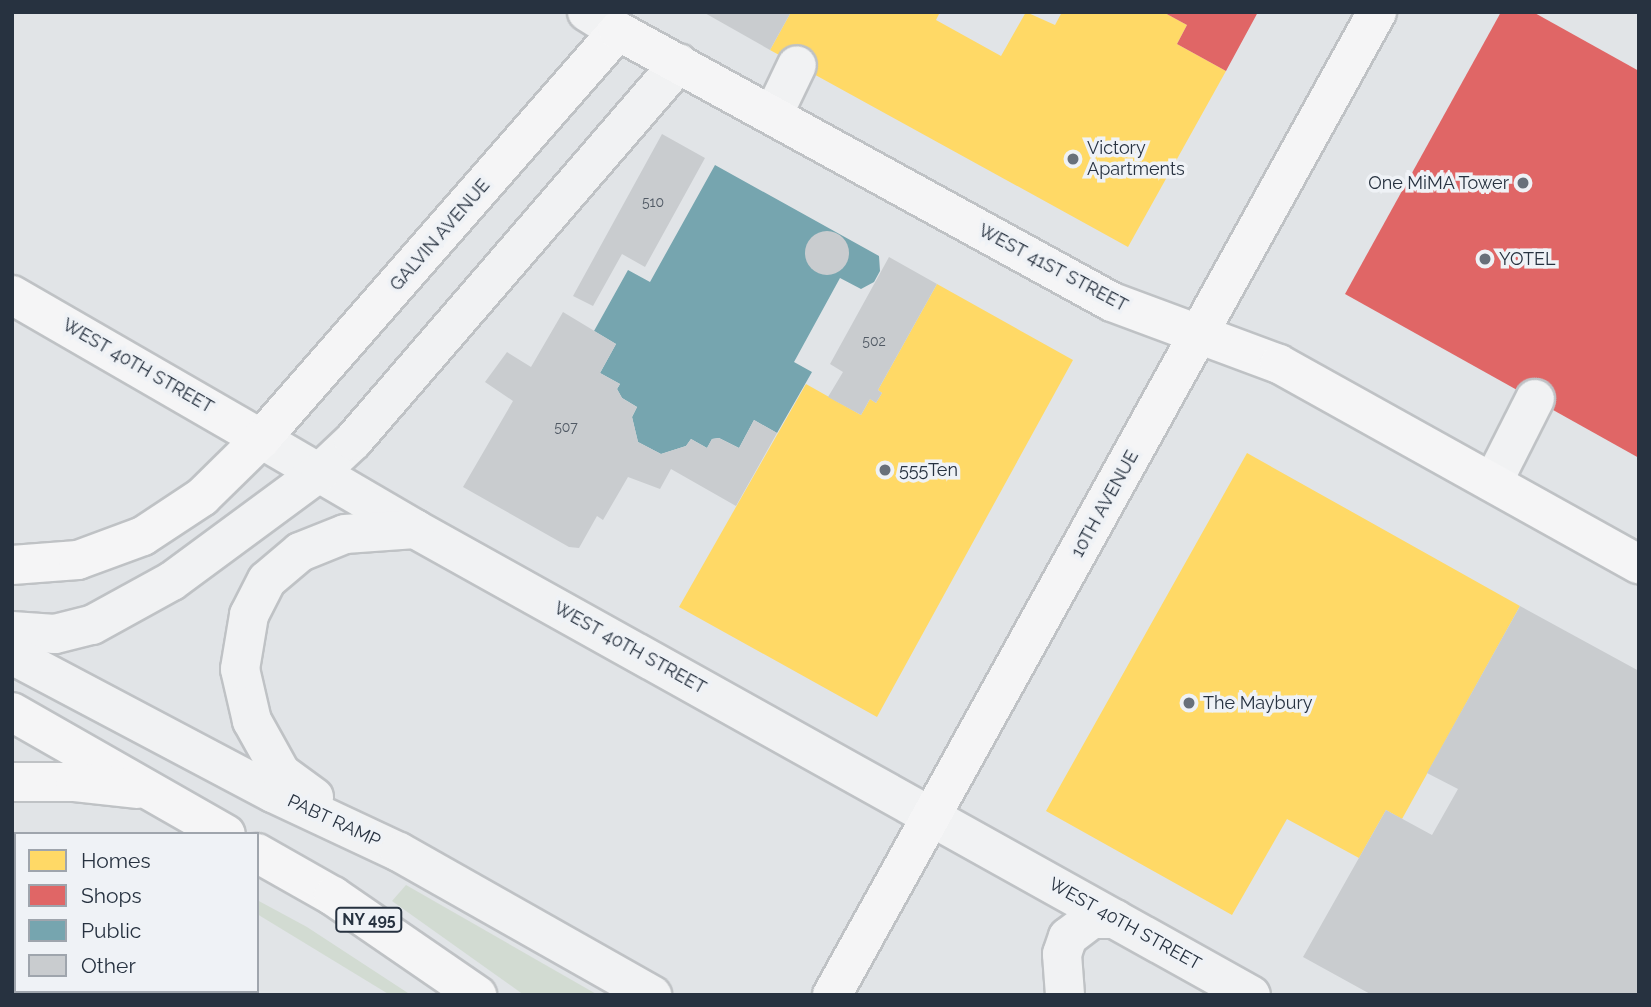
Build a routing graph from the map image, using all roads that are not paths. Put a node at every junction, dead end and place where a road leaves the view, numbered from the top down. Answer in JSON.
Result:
{"nodes":[{"id":1,"x":1377,"y":12,"type":"edge"},
{"id":2,"x":603,"y":21,"type":"edge"},
{"id":3,"x":678,"y":63,"type":"junction"},
{"id":4,"x":797,"y":65,"type":"dead end"},
{"id":5,"x":773,"y":115,"type":"junction"},
{"id":6,"x":12,"y":295,"type":"edge"},
{"id":7,"x":1199,"y":335,"type":"junction"},
{"id":8,"x":1535,"y":399,"type":"dead end"},
{"id":9,"x":261,"y":439,"type":"junction"},
{"id":10,"x":320,"y":472,"type":"junction"},
{"id":11,"x":1493,"y":482,"type":"junction"},
{"id":12,"x":415,"y":529,"type":"junction"},
{"id":13,"x":1639,"y":564,"type":"edge"},
{"id":14,"x":12,"y":565,"type":"edge"},
{"id":15,"x":12,"y":631,"type":"edge"},
{"id":16,"x":12,"y":656,"type":"edge"},
{"id":17,"x":12,"y":712,"type":"edge"},
{"id":18,"x":12,"y":782,"type":"edge"},
{"id":19,"x":277,"y":783,"type":"junction"},
{"id":20,"x":157,"y":792,"type":"junction"},
{"id":21,"x":932,"y":815,"type":"junction"},
{"id":22,"x":223,"y":832,"type":"edge"},
{"id":23,"x":259,"y":854,"type":"edge"},
{"id":24,"x":1115,"y":919,"type":"junction"},
{"id":25,"x":477,"y":995,"type":"edge"},
{"id":26,"x":652,"y":995,"type":"edge"},
{"id":27,"x":832,"y":995,"type":"edge"},
{"id":28,"x":1065,"y":995,"type":"edge"},
{"id":29,"x":1251,"y":995,"type":"edge"}],
"edges":[{"from":1,"to":7,"type":"main road","name":"10TH AVENUE"},
{"from":2,"to":3,"type":"main road","name":"WEST 41ST STREET"},
{"from":2,"to":9,"type":"main road","name":"GALVIN AVENUE"},
{"from":3,"to":5,"type":"main road","name":"WEST 41ST STREET"},
{"from":3,"to":10,"type":"street"},
{"from":4,"to":5,"type":"street"},
{"from":5,"to":7,"type":"main road","name":"WEST 41ST STREET"},
{"from":6,"to":9,"type":"main road","name":"WEST 40TH STREET"},
{"from":7,"to":11,"type":"main road","name":"WEST 41ST STREET"},
{"from":7,"to":21,"type":"main road","name":"10TH AVENUE"},
{"from":8,"to":11,"type":"street"},
{"from":9,"to":10,"type":"street","name":"WEST 40TH STREET"},
{"from":9,"to":14,"type":"main road","name":"GALVIN AVENUE"},
{"from":10,"to":12,"type":"street","name":"WEST 40TH STREET"},
{"from":10,"to":15,"type":"street"},
{"from":11,"to":13,"type":"main road","name":"WEST 41ST STREET"},
{"from":12,"to":19,"type":"street","name":"PABT RAMP"},
{"from":12,"to":21,"type":"street","name":"WEST 40TH STREET"},
{"from":16,"to":19,"type":"street","name":"PABT RAMP"},
{"from":17,"to":20,"type":"main road"},
{"from":18,"to":20,"type":"main road"},
{"from":19,"to":26,"type":"street","name":"PABT RAMP"},
{"from":20,"to":22,"type":"main road"},
{"from":21,"to":24,"type":"street","name":"WEST 40TH STREET"},
{"from":21,"to":27,"type":"main road","name":"10TH AVENUE"},
{"from":23,"to":25,"type":"main road","number":"NY 495"},
{"from":24,"to":28,"type":"street"},
{"from":24,"to":29,"type":"street","name":"WEST 40TH STREET"}]}
